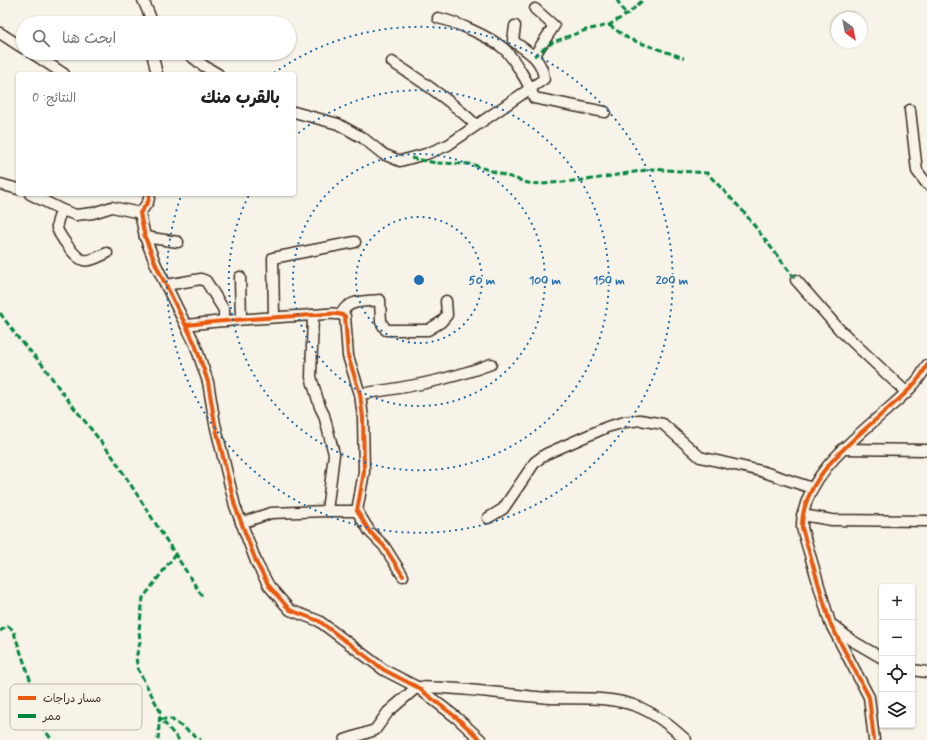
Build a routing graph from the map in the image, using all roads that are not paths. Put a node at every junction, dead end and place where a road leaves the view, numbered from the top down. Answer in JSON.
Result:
{"nodes":[{"id":1,"x":143,"y":0,"type":"edge"},
{"id":2,"x":535,"y":8,"type":"dead end"},
{"id":3,"x":149,"y":16,"type":"edge"},
{"id":4,"x":438,"y":18,"type":"dead end"},
{"id":5,"x":515,"y":26,"type":"dead end"},
{"id":6,"x":0,"y":33,"type":"edge"},
{"id":7,"x":16,"y":43,"type":"edge"},
{"id":8,"x":534,"y":56,"type":"junction"},
{"id":9,"x":43,"y":60,"type":"edge"},
{"id":10,"x":154,"y":60,"type":"edge"},
{"id":11,"x":196,"y":60,"type":"edge"},
{"id":12,"x":392,"y":62,"type":"dead end"},
{"id":13,"x":61,"y":72,"type":"edge"},
{"id":14,"x":157,"y":72,"type":"edge"},
{"id":15,"x":214,"y":72,"type":"edge"},
{"id":16,"x":531,"y":88,"type":"junction"},
{"id":17,"x":910,"y":110,"type":"dead end"},
{"id":18,"x":605,"y":112,"type":"dead end"},
{"id":19,"x":296,"y":113,"type":"edge"},
{"id":20,"x":476,"y":125,"type":"junction"},
{"id":21,"x":0,"y":184,"type":"edge"},
{"id":22,"x":927,"y":184,"type":"edge"},
{"id":23,"x":16,"y":189,"type":"edge"},
{"id":24,"x":34,"y":196,"type":"edge"},
{"id":25,"x":150,"y":196,"type":"edge"},
{"id":26,"x":62,"y":210,"type":"junction"},
{"id":27,"x":140,"y":213,"type":"junction"},
{"id":28,"x":144,"y":237,"type":"junction"},
{"id":29,"x":178,"y":242,"type":"dead end"},
{"id":30,"x":355,"y":242,"type":"dead end"},
{"id":31,"x":107,"y":253,"type":"dead end"},
{"id":32,"x":240,"y":277,"type":"dead end"},
{"id":33,"x":796,"y":280,"type":"dead end"},
{"id":34,"x":166,"y":285,"type":"junction"},
{"id":35,"x":446,"y":301,"type":"dead end"},
{"id":36,"x":341,"y":314,"type":"junction"},
{"id":37,"x":313,"y":315,"type":"junction"},
{"id":38,"x":274,"y":316,"type":"junction"},
{"id":39,"x":241,"y":319,"type":"junction"},
{"id":40,"x":224,"y":320,"type":"junction"},
{"id":41,"x":187,"y":325,"type":"junction"},
{"id":42,"x":491,"y":364,"type":"dead end"},
{"id":43,"x":927,"y":365,"type":"edge"},
{"id":44,"x":907,"y":393,"type":"junction"},
{"id":45,"x":360,"y":394,"type":"junction"},
{"id":46,"x":842,"y":449,"type":"junction"},
{"id":47,"x":927,"y":450,"type":"edge"},
{"id":48,"x":812,"y":488,"type":"junction"},
{"id":49,"x":357,"y":511,"type":"junction"},
{"id":50,"x":327,"y":512,"type":"junction"},
{"id":51,"x":802,"y":515,"type":"junction"},
{"id":52,"x":488,"y":518,"type":"dead end"},
{"id":53,"x":927,"y":521,"type":"edge"},
{"id":54,"x":241,"y":523,"type":"junction"},
{"id":55,"x":403,"y":576,"type":"dead end"},
{"id":56,"x":830,"y":623,"type":"junction"},
{"id":57,"x":879,"y":656,"type":"edge"},
{"id":58,"x":915,"y":670,"type":"edge"},
{"id":59,"x":927,"y":672,"type":"edge"},
{"id":60,"x":417,"y":687,"type":"junction"},
{"id":61,"x":345,"y":740,"type":"edge"},
{"id":62,"x":481,"y":740,"type":"edge"},
{"id":63,"x":686,"y":740,"type":"edge"},
{"id":64,"x":874,"y":740,"type":"edge"}],
"edges":[{"from":1,"to":3,"type":"street"},
{"from":2,"to":8,"type":"street"},
{"from":4,"to":16,"type":"street"},
{"from":5,"to":8,"type":"street"},
{"from":6,"to":7,"type":"street"},
{"from":8,"to":16,"type":"street"},
{"from":9,"to":13,"type":"street"},
{"from":10,"to":14,"type":"street"},
{"from":11,"to":15,"type":"street"},
{"from":12,"to":20,"type":"street"},
{"from":16,"to":18,"type":"street"},
{"from":16,"to":20,"type":"street"},
{"from":17,"to":22,"type":"street"},
{"from":19,"to":20,"type":"street"},
{"from":21,"to":23,"type":"street"},
{"from":24,"to":26,"type":"street"},
{"from":25,"to":27,"type":"street"},
{"from":26,"to":27,"type":"street"},
{"from":26,"to":31,"type":"street"},
{"from":27,"to":28,"type":"street"},
{"from":28,"to":29,"type":"street"},
{"from":28,"to":34,"type":"street"},
{"from":30,"to":38,"type":"street"},
{"from":32,"to":39,"type":"street"},
{"from":33,"to":44,"type":"street"},
{"from":34,"to":40,"type":"street"},
{"from":34,"to":41,"type":"street"},
{"from":35,"to":36,"type":"street"},
{"from":36,"to":37,"type":"street"},
{"from":36,"to":45,"type":"street"},
{"from":37,"to":38,"type":"street"},
{"from":37,"to":50,"type":"street"},
{"from":38,"to":39,"type":"street"},
{"from":39,"to":40,"type":"street"},
{"from":40,"to":41,"type":"street"},
{"from":41,"to":54,"type":"street"},
{"from":42,"to":45,"type":"street"},
{"from":43,"to":44,"type":"street"},
{"from":44,"to":46,"type":"street"},
{"from":45,"to":49,"type":"street"},
{"from":46,"to":47,"type":"street"},
{"from":46,"to":48,"type":"street"},
{"from":48,"to":51,"type":"street"},
{"from":48,"to":52,"type":"street"},
{"from":49,"to":50,"type":"street"},
{"from":49,"to":55,"type":"street"},
{"from":50,"to":54,"type":"street"},
{"from":51,"to":53,"type":"street"},
{"from":51,"to":56,"type":"street"},
{"from":54,"to":60,"type":"street"},
{"from":56,"to":57,"type":"street"},
{"from":56,"to":64,"type":"street"},
{"from":58,"to":59,"type":"street"},
{"from":60,"to":61,"type":"street"},
{"from":60,"to":62,"type":"street"},
{"from":60,"to":63,"type":"street"}]}
